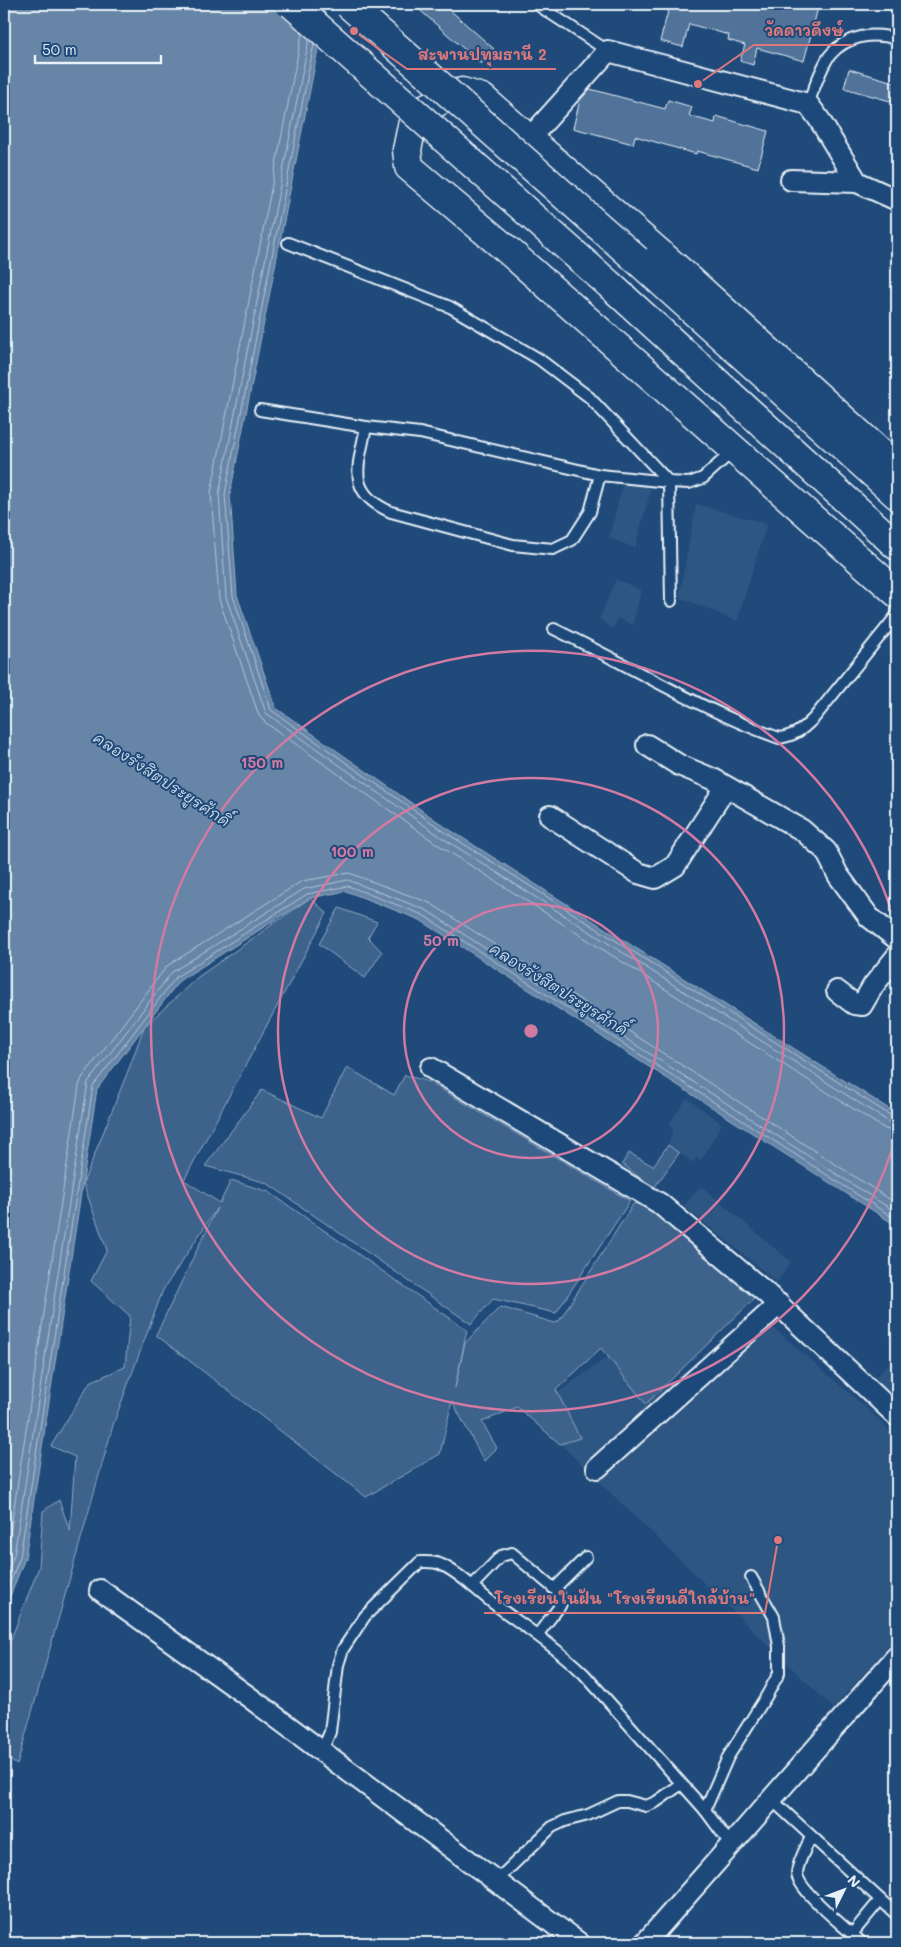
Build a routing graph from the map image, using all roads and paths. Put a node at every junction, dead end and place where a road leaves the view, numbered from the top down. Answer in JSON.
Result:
{"nodes":[{"id":1,"x":292,"y":4,"type":"edge"},
{"id":2,"x":348,"y":4,"type":"edge"},
{"id":3,"x":536,"y":4,"type":"edge"},
{"id":4,"x":897,"y":39,"type":"edge"},
{"id":5,"x":608,"y":51,"type":"junction"},
{"id":6,"x":808,"y":104,"type":"junction"},
{"id":7,"x":529,"y":139,"type":"junction"},
{"id":8,"x":791,"y":180,"type":"dead end"},
{"id":9,"x":857,"y":182,"type":"junction"},
{"id":10,"x":897,"y":200,"type":"edge"},
{"id":11,"x":288,"y":243,"type":"dead end"},
{"id":12,"x":260,"y":410,"type":"dead end"},
{"id":13,"x":366,"y":427,"type":"junction"},
{"id":14,"x":734,"y":449,"type":"junction"},
{"id":15,"x":897,"y":468,"type":"edge"},
{"id":16,"x":600,"y":475,"type":"junction"},
{"id":17,"x":670,"y":482,"type":"junction"},
{"id":18,"x":897,"y":495,"type":"edge"},
{"id":19,"x":897,"y":546,"type":"edge"},
{"id":20,"x":897,"y":593,"type":"edge"},
{"id":21,"x":672,"y":601,"type":"dead end"},
{"id":22,"x":897,"y":615,"type":"edge"},
{"id":23,"x":554,"y":629,"type":"dead end"},
{"id":24,"x":647,"y":746,"type":"dead end"},
{"id":25,"x":726,"y":788,"type":"junction"},
{"id":26,"x":550,"y":816,"type":"dead end"},
{"id":27,"x":897,"y":939,"type":"edge"},
{"id":28,"x":897,"y":956,"type":"edge"},
{"id":29,"x":837,"y":991,"type":"dead end"},
{"id":30,"x":431,"y":1068,"type":"dead end"},
{"id":31,"x":779,"y":1304,"type":"junction"},
{"id":32,"x":897,"y":1416,"type":"edge"},
{"id":33,"x":597,"y":1468,"type":"dead end"},
{"id":34,"x":586,"y":1557,"type":"dead end"},
{"id":35,"x":752,"y":1577,"type":"dead end"},
{"id":36,"x":472,"y":1586,"type":"junction"},
{"id":37,"x":554,"y":1589,"type":"junction"},
{"id":38,"x":100,"y":1590,"type":"dead end"},
{"id":39,"x":538,"y":1634,"type":"junction"},
{"id":40,"x":897,"y":1656,"type":"edge"},
{"id":41,"x":322,"y":1751,"type":"junction"},
{"id":42,"x":680,"y":1785,"type":"junction"},
{"id":43,"x":770,"y":1799,"type":"junction"},
{"id":44,"x":705,"y":1810,"type":"junction"},
{"id":45,"x":811,"y":1836,"type":"junction"},
{"id":46,"x":731,"y":1845,"type":"junction"},
{"id":47,"x":496,"y":1881,"type":"junction"},
{"id":48,"x":880,"y":1900,"type":"junction"},
{"id":49,"x":897,"y":1914,"type":"edge"},
{"id":50,"x":852,"y":1934,"type":"junction"},
{"id":51,"x":579,"y":1943,"type":"edge"},
{"id":52,"x":645,"y":1943,"type":"edge"},
{"id":53,"x":862,"y":1943,"type":"edge"}],
"edges":[{"from":1,"to":19,"type":"main road","bridge":true},
{"from":2,"to":18,"type":"main road","bridge":true},
{"from":3,"to":5,"type":"lane"},
{"from":4,"to":6,"type":"lane"},
{"from":5,"to":6,"type":"street"},
{"from":5,"to":7,"type":"street"},
{"from":6,"to":9,"type":"street"},
{"from":7,"to":14,"type":"main road"},
{"from":7,"to":15,"type":"main road"},
{"from":8,"to":9,"type":"street"},
{"from":9,"to":10,"type":"street"},
{"from":11,"to":17,"type":"lane"},
{"from":12,"to":13,"type":"lane"},
{"from":13,"to":16,"type":"lane"},
{"from":13,"to":16,"type":"lane"},
{"from":14,"to":17,"type":"lane"},
{"from":14,"to":20,"type":"main road"},
{"from":16,"to":17,"type":"lane"},
{"from":17,"to":21,"type":"lane"},
{"from":22,"to":23,"type":"lane"},
{"from":24,"to":25,"type":"street"},
{"from":25,"to":26,"type":"street"},
{"from":25,"to":27,"type":"street"},
{"from":28,"to":29,"type":"street"},
{"from":30,"to":31,"type":"street"},
{"from":31,"to":32,"type":"street"},
{"from":31,"to":33,"type":"street"},
{"from":34,"to":37,"type":"lane"},
{"from":35,"to":44,"type":"lane"},
{"from":36,"to":37,"type":"lane"},
{"from":36,"to":39,"type":"lane"},
{"from":36,"to":41,"type":"lane"},
{"from":37,"to":39,"type":"lane"},
{"from":38,"to":41,"type":"street"},
{"from":39,"to":42,"type":"lane"},
{"from":40,"to":43,"type":"street"},
{"from":41,"to":47,"type":"street"},
{"from":42,"to":44,"type":"lane"},
{"from":42,"to":47,"type":"lane"},
{"from":43,"to":45,"type":"lane"},
{"from":43,"to":46,"type":"street"},
{"from":44,"to":46,"type":"lane"},
{"from":45,"to":48,"type":"lane"},
{"from":45,"to":50,"type":"lane"},
{"from":46,"to":52,"type":"street"},
{"from":47,"to":51,"type":"street"},
{"from":48,"to":49,"type":"lane"},
{"from":48,"to":50,"type":"lane"},
{"from":50,"to":53,"type":"lane"}]}
